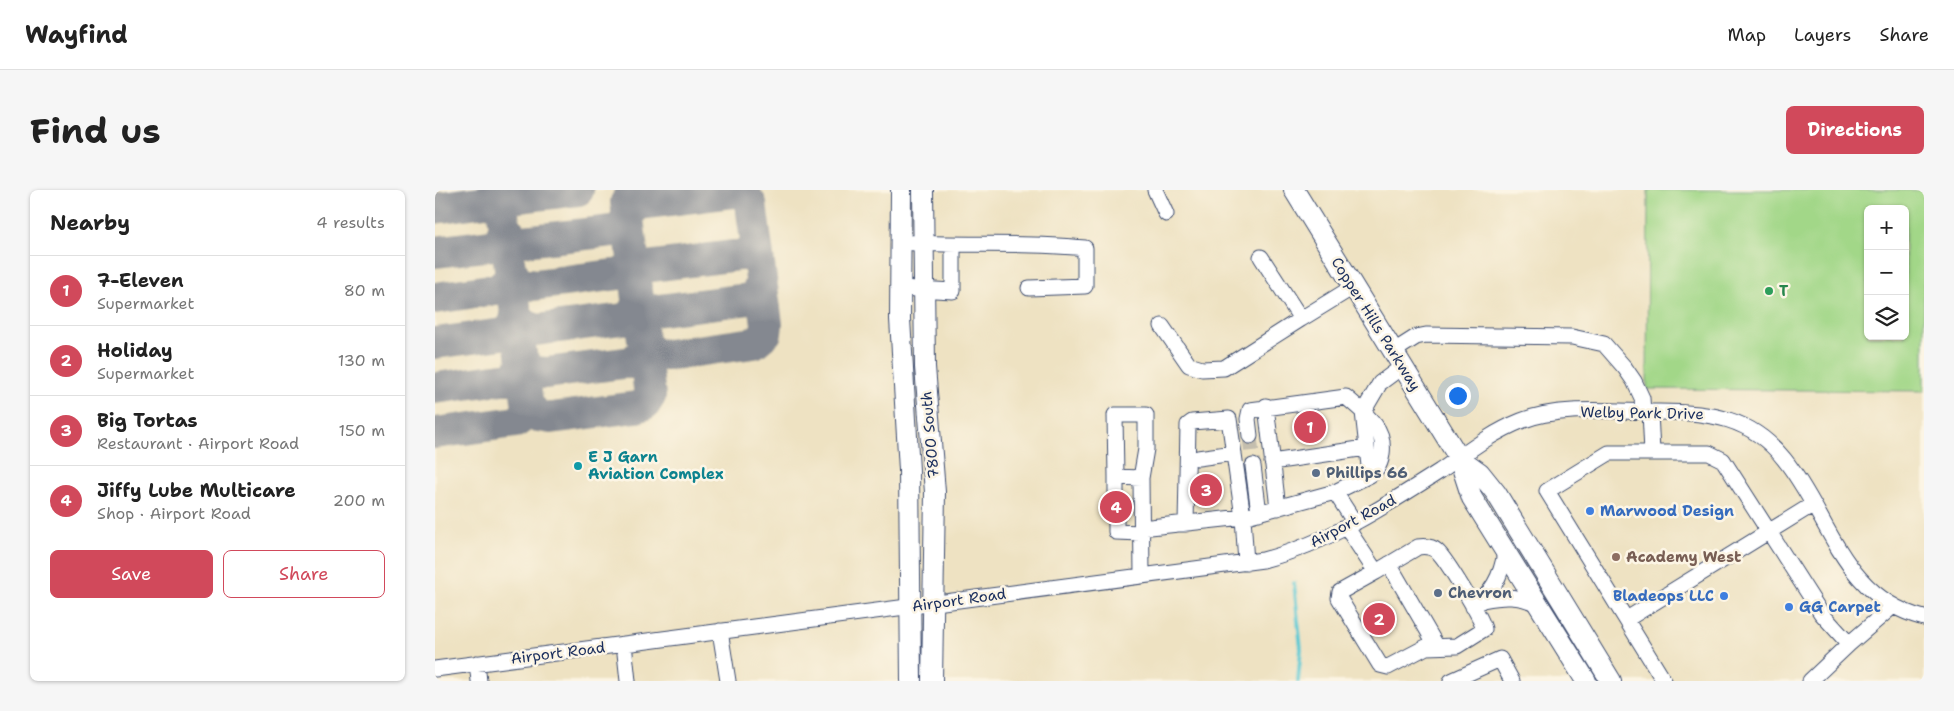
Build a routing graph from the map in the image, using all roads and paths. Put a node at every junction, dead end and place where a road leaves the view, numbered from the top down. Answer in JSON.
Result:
{"nodes":[{"id":1,"x":901,"y":190,"type":"edge"},
{"id":2,"x":923,"y":190,"type":"edge"},
{"id":3,"x":1155,"y":190,"type":"edge"},
{"id":4,"x":1294,"y":190,"type":"edge"},
{"id":5,"x":1166,"y":214,"type":"dead end"},
{"id":6,"x":900,"y":242,"type":"junction"},
{"id":7,"x":923,"y":244,"type":"junction"},
{"id":8,"x":953,"y":245,"type":"junction"},
{"id":9,"x":1261,"y":257,"type":"dead end"},
{"id":10,"x":1353,"y":287,"type":"junction"},
{"id":11,"x":900,"y":288,"type":"junction"},
{"id":12,"x":1029,"y":288,"type":"dead end"},
{"id":13,"x":923,"y":289,"type":"junction"},
{"id":14,"x":1301,"y":319,"type":"junction"},
{"id":15,"x":1162,"y":326,"type":"dead end"},
{"id":16,"x":1398,"y":359,"type":"junction"},
{"id":17,"x":1265,"y":406,"type":"junction"},
{"id":18,"x":1363,"y":412,"type":"junction"},
{"id":19,"x":1646,"y":412,"type":"junction"},
{"id":20,"x":1250,"y":436,"type":"tunnel mouth"},
{"id":21,"x":1366,"y":448,"type":"junction"},
{"id":22,"x":1651,"y":452,"type":"junction"},
{"id":23,"x":1234,"y":453,"type":"junction"},
{"id":24,"x":1198,"y":458,"type":"dead end"},
{"id":25,"x":1459,"y":458,"type":"junction"},
{"id":26,"x":1273,"y":462,"type":"junction"},
{"id":27,"x":1253,"y":466,"type":"tunnel mouth"},
{"id":28,"x":1369,"y":475,"type":"junction"},
{"id":29,"x":1116,"y":477,"type":"junction"},
{"id":30,"x":1141,"y":478,"type":"junction"},
{"id":31,"x":1335,"y":492,"type":"junction"},
{"id":32,"x":1812,"y":504,"type":"junction"},
{"id":33,"x":1278,"y":508,"type":"junction"},
{"id":34,"x":1259,"y":513,"type":"junction"},
{"id":35,"x":1243,"y":517,"type":"junction"},
{"id":36,"x":1186,"y":524,"type":"junction"},
{"id":37,"x":1351,"y":525,"type":"junction"},
{"id":38,"x":1141,"y":531,"type":"junction"},
{"id":39,"x":1769,"y":531,"type":"junction"},
{"id":40,"x":1505,"y":552,"type":"junction"},
{"id":41,"x":1246,"y":563,"type":"junction"},
{"id":42,"x":1389,"y":564,"type":"junction"},
{"id":43,"x":1376,"y":572,"type":"junction"},
{"id":44,"x":1142,"y":576,"type":"junction"},
{"id":45,"x":933,"y":603,"type":"junction"},
{"id":46,"x":1478,"y":603,"type":"junction"},
{"id":47,"x":1537,"y":604,"type":"junction"},
{"id":48,"x":909,"y":606,"type":"junction"},
{"id":49,"x":1893,"y":606,"type":"junction"},
{"id":50,"x":1924,"y":618,"type":"edge"},
{"id":51,"x":1627,"y":619,"type":"junction"},
{"id":52,"x":720,"y":631,"type":"junction"},
{"id":53,"x":624,"y":644,"type":"junction"},
{"id":54,"x":1849,"y":644,"type":"junction"},
{"id":55,"x":1436,"y":645,"type":"junction"},
{"id":56,"x":477,"y":663,"type":"junction"},
{"id":57,"x":435,"y":669,"type":"edge"},
{"id":58,"x":479,"y":681,"type":"edge"},
{"id":59,"x":628,"y":681,"type":"edge"},
{"id":60,"x":728,"y":681,"type":"edge"},
{"id":61,"x":911,"y":681,"type":"edge"},
{"id":62,"x":933,"y":681,"type":"edge"},
{"id":63,"x":1451,"y":681,"type":"edge"},
{"id":64,"x":1512,"y":681,"type":"edge"},
{"id":65,"x":1586,"y":681,"type":"edge"},
{"id":66,"x":1611,"y":681,"type":"edge"},
{"id":67,"x":1665,"y":681,"type":"edge"},
{"id":68,"x":1809,"y":681,"type":"edge"}],
"edges":[{"from":1,"to":6,"type":"main road","name":"7800 South"},
{"from":2,"to":7,"type":"main road","name":"7800 South"},
{"from":3,"to":5,"type":"street"},
{"from":4,"to":10,"type":"main road","name":"Copper Hills Parkway"},
{"from":6,"to":7,"type":"street"},
{"from":6,"to":11,"type":"main road","name":"7800 South"},
{"from":7,"to":8,"type":"street"},
{"from":7,"to":13,"type":"main road","name":"7800 South"},
{"from":8,"to":12,"type":"street"},
{"from":8,"to":13,"type":"street"},
{"from":9,"to":14,"type":"street"},
{"from":10,"to":14,"type":"street"},
{"from":10,"to":16,"type":"main road","name":"Copper Hills Parkway"},
{"from":11,"to":13,"type":"street"},
{"from":11,"to":48,"type":"main road","name":"7800 South"},
{"from":13,"to":45,"type":"main road","name":"7800 South"},
{"from":14,"to":15,"type":"street"},
{"from":16,"to":18,"type":"street"},
{"from":16,"to":19,"type":"street"},
{"from":16,"to":25,"type":"main road","name":"Copper Hills Parkway"},
{"from":17,"to":18,"type":"street"},
{"from":17,"to":20,"type":"street"},
{"from":17,"to":26,"type":"street"},
{"from":18,"to":21,"type":"street"},
{"from":18,"to":28,"type":"street"},
{"from":19,"to":22,"type":"street"},
{"from":19,"to":25,"type":"street","name":"Welby Park Drive"},
{"from":19,"to":32,"type":"street","name":"Welby Park Drive"},
{"from":21,"to":26,"type":"street"},
{"from":21,"to":28,"type":"street"},
{"from":22,"to":39,"type":"street"},
{"from":22,"to":51,"type":"street"},
{"from":23,"to":24,"type":"street"},
{"from":23,"to":35,"type":"street"},
{"from":23,"to":36,"type":"street"},
{"from":25,"to":37,"type":"street","name":"Airport Road"},
{"from":25,"to":40,"type":"main road","name":"Copper Hills Parkway"},
{"from":25,"to":66,"type":"main road","name":"Copper Hills Parkway"},
{"from":26,"to":33,"type":"street"},
{"from":27,"to":34,"type":"street"},
{"from":28,"to":31,"type":"street"},
{"from":29,"to":30,"type":"street"},
{"from":29,"to":30,"type":"street"},
{"from":29,"to":38,"type":"street"},
{"from":30,"to":38,"type":"street"},
{"from":31,"to":33,"type":"street"},
{"from":31,"to":37,"type":"street"},
{"from":32,"to":39,"type":"street"},
{"from":32,"to":49,"type":"street","name":"Welby Park Drive"},
{"from":33,"to":34,"type":"street"},
{"from":34,"to":35,"type":"street"},
{"from":35,"to":36,"type":"street"},
{"from":35,"to":41,"type":"street"},
{"from":36,"to":38,"type":"street"},
{"from":37,"to":41,"type":"street","name":"Airport Road"},
{"from":37,"to":43,"type":"street"},
{"from":38,"to":44,"type":"street"},
{"from":39,"to":51,"type":"street"},
{"from":39,"to":54,"type":"street"},
{"from":40,"to":46,"type":"street"},
{"from":40,"to":47,"type":"main road","name":"Copper Hills Parkway"},
{"from":41,"to":44,"type":"street","name":"Airport Road"},
{"from":42,"to":43,"type":"street"},
{"from":42,"to":46,"type":"street"},
{"from":42,"to":55,"type":"street"},
{"from":43,"to":55,"type":"street"},
{"from":44,"to":45,"type":"street","name":"Airport Road"},
{"from":45,"to":48,"type":"street","name":"Airport Road"},
{"from":45,"to":62,"type":"main road","name":"7800 South"},
{"from":46,"to":47,"type":"street"},
{"from":46,"to":55,"type":"street"},
{"from":47,"to":65,"type":"main road","name":"Copper Hills Parkway"},
{"from":48,"to":52,"type":"street","name":"Airport Road"},
{"from":48,"to":61,"type":"main road","name":"7800 South"},
{"from":49,"to":50,"type":"street","name":"Welby Park Drive"},
{"from":49,"to":54,"type":"street"},
{"from":51,"to":67,"type":"street"},
{"from":52,"to":53,"type":"street","name":"Airport Road"},
{"from":52,"to":60,"type":"street"},
{"from":53,"to":56,"type":"street","name":"Airport Road"},
{"from":53,"to":59,"type":"street"},
{"from":54,"to":68,"type":"street"},
{"from":56,"to":57,"type":"street","name":"Airport Road"},
{"from":56,"to":58,"type":"street"},
{"from":63,"to":64,"type":"street"}]}
